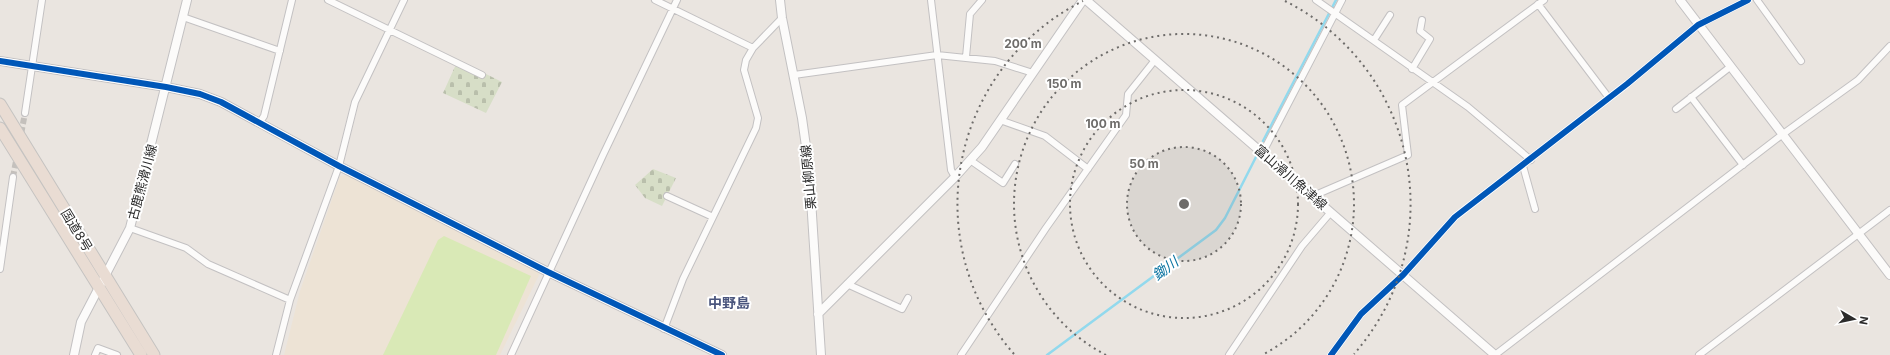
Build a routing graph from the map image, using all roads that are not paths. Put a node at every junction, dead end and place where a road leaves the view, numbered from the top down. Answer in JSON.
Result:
{"nodes":[{"id":1,"x":42,"y":0,"type":"edge"},
{"id":2,"x":187,"y":0,"type":"edge"},
{"id":3,"x":292,"y":0,"type":"edge"},
{"id":4,"x":328,"y":0,"type":"edge"},
{"id":5,"x":404,"y":0,"type":"edge"},
{"id":6,"x":655,"y":0,"type":"edge"},
{"id":7,"x":677,"y":0,"type":"edge"},
{"id":8,"x":780,"y":0,"type":"edge"},
{"id":9,"x":931,"y":0,"type":"edge"},
{"id":10,"x":982,"y":0,"type":"edge"},
{"id":11,"x":1084,"y":0,"type":"edge"},
{"id":12,"x":1316,"y":0,"type":"edge"},
{"id":13,"x":1342,"y":0,"type":"edge"},
{"id":14,"x":1544,"y":0,"type":"edge"},
{"id":15,"x":1680,"y":0,"type":"edge"},
{"id":16,"x":1748,"y":0,"type":"edge"},
{"id":17,"x":1757,"y":0,"type":"edge"},
{"id":18,"x":1538,"y":4,"type":"junction"},
{"id":19,"x":672,"y":9,"type":"junction"},
{"id":20,"x":1332,"y":12,"type":"junction"},
{"id":21,"x":1390,"y":15,"type":"dead end"},
{"id":22,"x":183,"y":17,"type":"junction"},
{"id":23,"x":782,"y":18,"type":"junction"},
{"id":24,"x":1422,"y":20,"type":"dead end"},
{"id":25,"x":1698,"y":25,"type":"junction"},
{"id":26,"x":389,"y":31,"type":"junction"},
{"id":27,"x":1374,"y":40,"type":"junction"},
{"id":28,"x":1890,"y":46,"type":"edge"},
{"id":29,"x":753,"y":48,"type":"junction"},
{"id":30,"x":280,"y":51,"type":"junction"},
{"id":31,"x":937,"y":55,"type":"junction"},
{"id":32,"x":966,"y":57,"type":"junction"},
{"id":33,"x":1155,"y":60,"type":"junction"},
{"id":34,"x":0,"y":61,"type":"edge"},
{"id":35,"x":1801,"y":61,"type":"dead end"},
{"id":36,"x":32,"y":64,"type":"junction"},
{"id":37,"x":1730,"y":67,"type":"junction"},
{"id":38,"x":1412,"y":68,"type":"junction"},
{"id":39,"x":1033,"y":73,"type":"junction"},
{"id":40,"x":482,"y":75,"type":"dead end"},
{"id":41,"x":794,"y":75,"type":"junction"},
{"id":42,"x":1431,"y":82,"type":"junction"},
{"id":43,"x":166,"y":87,"type":"junction"},
{"id":44,"x":1609,"y":98,"type":"junction"},
{"id":45,"x":1690,"y":98,"type":"junction"},
{"id":46,"x":0,"y":104,"type":"edge"},
{"id":47,"x":1676,"y":109,"type":"dead end"},
{"id":48,"x":24,"y":113,"type":"tunnel mouth"},
{"id":49,"x":1000,"y":120,"type":"junction"},
{"id":50,"x":260,"y":122,"type":"junction"},
{"id":51,"x":0,"y":128,"type":"edge"},
{"id":52,"x":1783,"y":134,"type":"junction"},
{"id":53,"x":1262,"y":152,"type":"junction"},
{"id":54,"x":970,"y":160,"type":"junction"},
{"id":55,"x":1531,"y":160,"type":"junction"},
{"id":56,"x":1015,"y":164,"type":"dead end"},
{"id":57,"x":1743,"y":165,"type":"junction"},
{"id":58,"x":339,"y":166,"type":"junction"},
{"id":59,"x":1523,"y":166,"type":"junction"},
{"id":60,"x":1088,"y":169,"type":"junction"},
{"id":61,"x":14,"y":177,"type":"tunnel mouth"},
{"id":62,"x":955,"y":177,"type":"junction"},
{"id":63,"x":667,"y":196,"type":"dead end"},
{"id":64,"x":1313,"y":196,"type":"junction"},
{"id":65,"x":1535,"y":209,"type":"dead end"},
{"id":66,"x":1890,"y":210,"type":"edge"},
{"id":67,"x":1331,"y":212,"type":"junction"},
{"id":68,"x":713,"y":217,"type":"junction"},
{"id":69,"x":130,"y":228,"type":"junction"},
{"id":70,"x":1860,"y":234,"type":"junction"},
{"id":71,"x":0,"y":269,"type":"edge"},
{"id":72,"x":548,"y":272,"type":"junction"},
{"id":73,"x":1402,"y":274,"type":"junction"},
{"id":74,"x":104,"y":275,"type":"junction"},
{"id":75,"x":1890,"y":275,"type":"edge"},
{"id":76,"x":847,"y":284,"type":"junction"},
{"id":77,"x":98,"y":287,"type":"junction"},
{"id":78,"x":908,"y":298,"type":"dead end"},
{"id":79,"x":290,"y":300,"type":"junction"},
{"id":80,"x":818,"y":314,"type":"junction"},
{"id":81,"x":664,"y":329,"type":"junction"},
{"id":82,"x":74,"y":355,"type":"edge"},
{"id":83,"x":95,"y":355,"type":"edge"},
{"id":84,"x":117,"y":355,"type":"edge"},
{"id":85,"x":141,"y":355,"type":"edge"},
{"id":86,"x":154,"y":355,"type":"edge"},
{"id":87,"x":276,"y":355,"type":"edge"},
{"id":88,"x":511,"y":355,"type":"edge"},
{"id":89,"x":722,"y":355,"type":"edge"},
{"id":90,"x":822,"y":355,"type":"edge"},
{"id":91,"x":961,"y":355,"type":"edge"},
{"id":92,"x":1229,"y":355,"type":"edge"},
{"id":93,"x":1330,"y":355,"type":"edge"},
{"id":94,"x":1495,"y":355,"type":"edge"},
{"id":95,"x":1700,"y":355,"type":"edge"}],
"edges":[{"from":1,"to":36,"type":"street"},
{"from":2,"to":22,"type":"street","name":"古鹿熊滑川線"},
{"from":3,"to":30,"type":"street"},
{"from":4,"to":26,"type":"street"},
{"from":5,"to":26,"type":"street"},
{"from":6,"to":19,"type":"street"},
{"from":7,"to":19,"type":"street"},
{"from":8,"to":23,"type":"street","name":"栗山柳原線"},
{"from":9,"to":31,"type":"street"},
{"from":10,"to":32,"type":"street"},
{"from":11,"to":33,"type":"street","name":"富山滑川魚津線"},
{"from":11,"to":39,"type":"street"},
{"from":12,"to":20,"type":"street"},
{"from":13,"to":20,"type":"street"},
{"from":14,"to":18,"type":"street"},
{"from":15,"to":25,"type":"street"},
{"from":16,"to":25,"type":"street"},
{"from":17,"to":35,"type":"street"},
{"from":18,"to":42,"type":"street"},
{"from":18,"to":44,"type":"street"},
{"from":19,"to":29,"type":"street"},
{"from":19,"to":72,"type":"street"},
{"from":20,"to":27,"type":"street"},
{"from":20,"to":53,"type":"street"},
{"from":21,"to":27,"type":"street"},
{"from":22,"to":30,"type":"street"},
{"from":22,"to":43,"type":"street","name":"古鹿熊滑川線"},
{"from":23,"to":29,"type":"street"},
{"from":23,"to":41,"type":"street","name":"栗山柳原線"},
{"from":24,"to":38,"type":"street"},
{"from":25,"to":37,"type":"street"},
{"from":25,"to":44,"type":"street"},
{"from":26,"to":40,"type":"street"},
{"from":26,"to":58,"type":"street"},
{"from":27,"to":38,"type":"street"},
{"from":28,"to":52,"type":"street"},
{"from":29,"to":68,"type":"street"},
{"from":30,"to":50,"type":"street"},
{"from":31,"to":32,"type":"street"},
{"from":31,"to":41,"type":"street"},
{"from":31,"to":62,"type":"street"},
{"from":32,"to":39,"type":"street"},
{"from":33,"to":53,"type":"street","name":"富山滑川魚津線"},
{"from":33,"to":60,"type":"street"},
{"from":34,"to":36,"type":"street"},
{"from":36,"to":43,"type":"street"},
{"from":36,"to":48,"type":"street"},
{"from":37,"to":45,"type":"street"},
{"from":37,"to":52,"type":"street"},
{"from":38,"to":42,"type":"street"},
{"from":39,"to":49,"type":"street"},
{"from":41,"to":80,"type":"street","name":"栗山柳原線"},
{"from":42,"to":55,"type":"street"},
{"from":42,"to":64,"type":"street"},
{"from":43,"to":50,"type":"street"},
{"from":43,"to":69,"type":"street","name":"古鹿熊滑川線"},
{"from":44,"to":55,"type":"street"},
{"from":45,"to":47,"type":"street"},
{"from":45,"to":57,"type":"street"},
{"from":46,"to":74,"type":"highway","name":"国道8号"},
{"from":49,"to":54,"type":"street"},
{"from":49,"to":60,"type":"street"},
{"from":50,"to":58,"type":"street"},
{"from":51,"to":77,"type":"highway","name":"国道8号"},
{"from":52,"to":57,"type":"street"},
{"from":52,"to":70,"type":"street"},
{"from":53,"to":64,"type":"street","name":"富山滑川魚津線"},
{"from":54,"to":56,"type":"street"},
{"from":54,"to":62,"type":"street"},
{"from":55,"to":59,"type":"street"},
{"from":57,"to":94,"type":"street"},
{"from":58,"to":72,"type":"street"},
{"from":58,"to":79,"type":"street"},
{"from":59,"to":65,"type":"street"},
{"from":59,"to":73,"type":"street"},
{"from":60,"to":91,"type":"street"},
{"from":61,"to":71,"type":"street"},
{"from":62,"to":76,"type":"street"},
{"from":63,"to":68,"type":"street"},
{"from":64,"to":67,"type":"street","name":"富山滑川魚津線"},
{"from":66,"to":70,"type":"street"},
{"from":67,"to":73,"type":"street","name":"富山滑川魚津線"},
{"from":67,"to":92,"type":"street"},
{"from":68,"to":81,"type":"street"},
{"from":69,"to":74,"type":"street","name":"古鹿熊滑川線"},
{"from":69,"to":79,"type":"street"},
{"from":70,"to":75,"type":"street"},
{"from":70,"to":95,"type":"street"},
{"from":72,"to":81,"type":"street"},
{"from":72,"to":88,"type":"street"},
{"from":73,"to":93,"type":"street"},
{"from":73,"to":94,"type":"street","name":"富山滑川魚津線"},
{"from":74,"to":77,"type":"street","name":"古鹿熊滑川線"},
{"from":74,"to":86,"type":"highway","name":"国道8号"},
{"from":76,"to":78,"type":"street"},
{"from":76,"to":80,"type":"street"},
{"from":77,"to":82,"type":"street","name":"古鹿熊滑川線"},
{"from":77,"to":85,"type":"highway","name":"国道8号"},
{"from":79,"to":87,"type":"street"},
{"from":80,"to":90,"type":"street","name":"栗山柳原線"},
{"from":81,"to":89,"type":"street"},
{"from":83,"to":84,"type":"street"}]}
